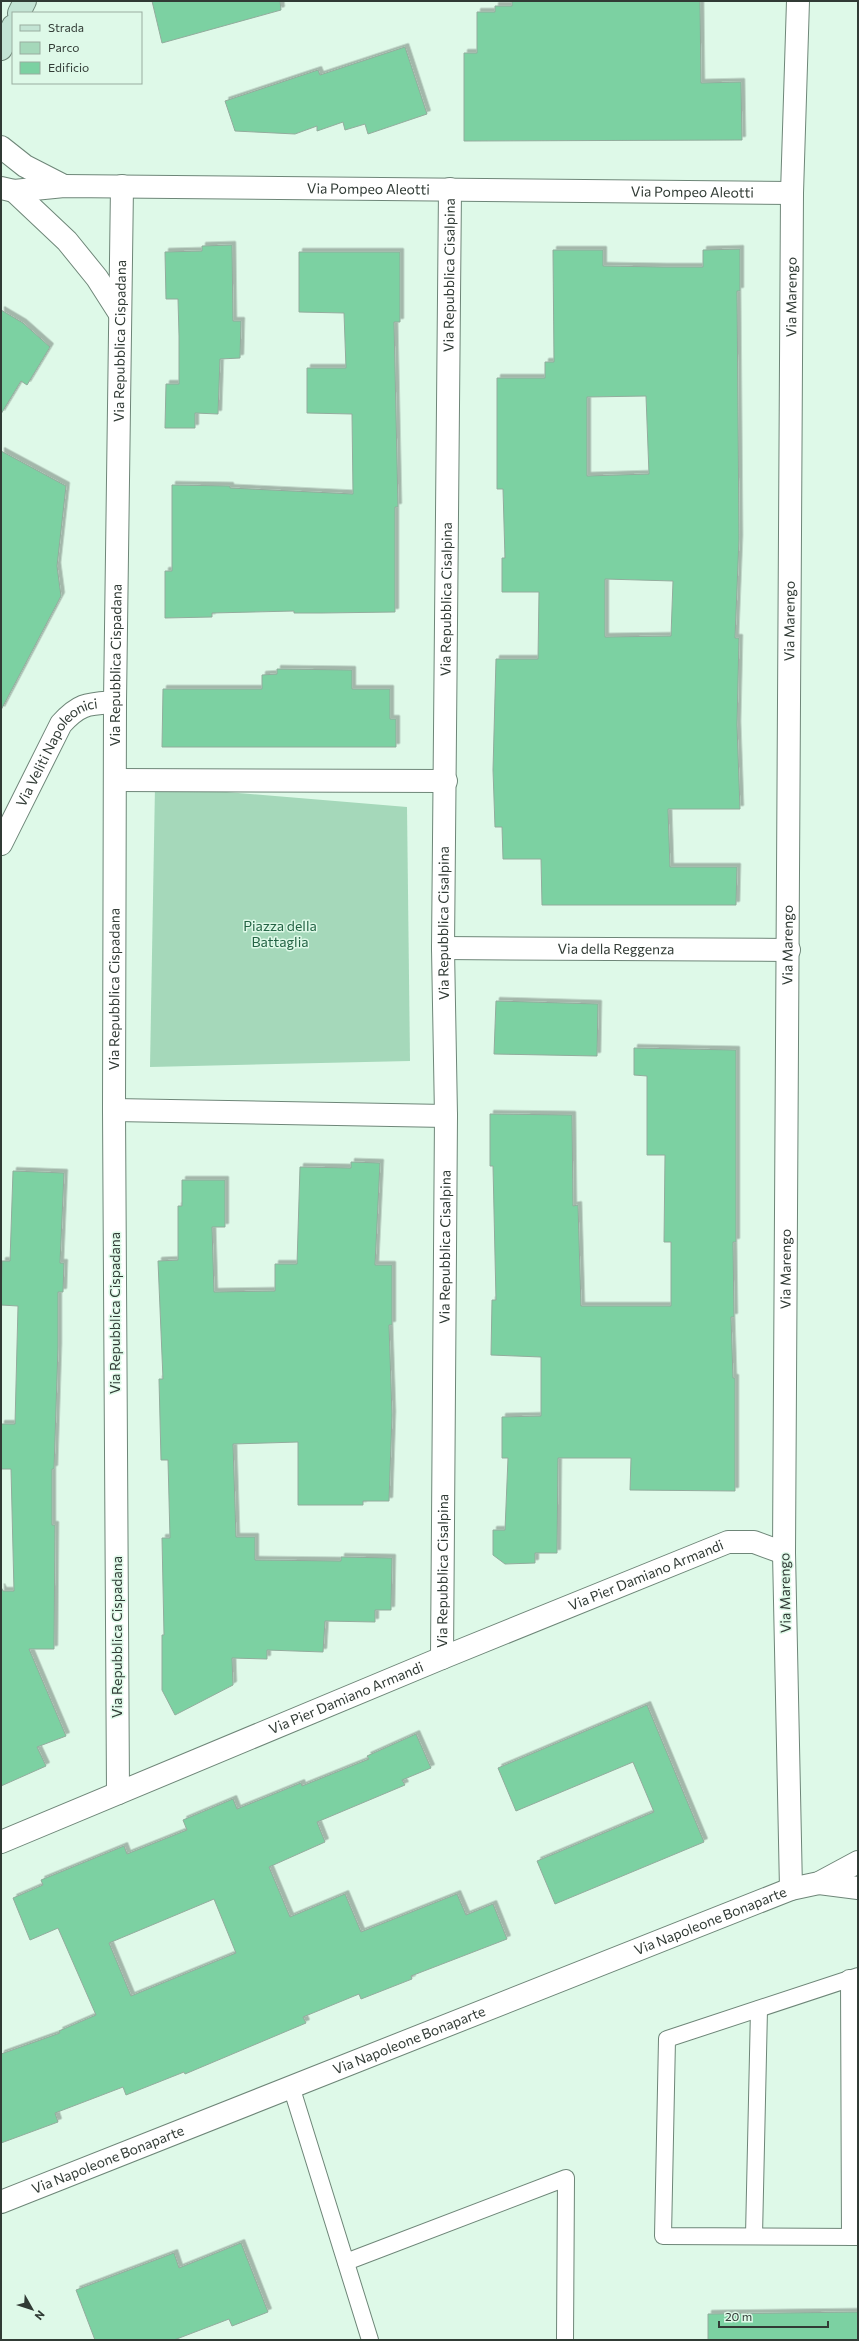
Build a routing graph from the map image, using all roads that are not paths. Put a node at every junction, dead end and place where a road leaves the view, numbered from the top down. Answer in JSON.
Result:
{"nodes":[{"id":1,"x":25,"y":1,"type":"edge"},
{"id":2,"x":798,"y":1,"type":"edge"},
{"id":3,"x":20,"y":12,"type":"edge"},
{"id":4,"x":12,"y":28,"type":"edge"},
{"id":5,"x":1,"y":49,"type":"edge"},
{"id":6,"x":1,"y":147,"type":"edge"},
{"id":7,"x":64,"y":186,"type":"junction"},
{"id":8,"x":122,"y":186,"type":"junction"},
{"id":9,"x":8,"y":189,"type":"edge"},
{"id":10,"x":450,"y":189,"type":"junction"},
{"id":11,"x":792,"y":193,"type":"junction"},
{"id":12,"x":120,"y":314,"type":"junction"},
{"id":13,"x":115,"y":702,"type":"junction"},
{"id":14,"x":115,"y":780,"type":"junction"},
{"id":15,"x":446,"y":781,"type":"junction"},
{"id":16,"x":1,"y":844,"type":"edge"},
{"id":17,"x":443,"y":948,"type":"junction"},
{"id":18,"x":789,"y":950,"type":"junction"},
{"id":19,"x":114,"y":1110,"type":"junction"},
{"id":20,"x":446,"y":1116,"type":"junction"},
{"id":21,"x":784,"y":1553,"type":"junction"},
{"id":22,"x":442,"y":1658,"type":"junction"},
{"id":23,"x":118,"y":1793,"type":"junction"},
{"id":24,"x":1,"y":1842,"type":"edge"},
{"id":25,"x":858,"y":1862,"type":"edge"},
{"id":26,"x":819,"y":1883,"type":"junction"},
{"id":27,"x":858,"y":1888,"type":"edge"},
{"id":28,"x":791,"y":1889,"type":"junction"},
{"id":29,"x":854,"y":1977,"type":"edge"},
{"id":30,"x":758,"y":2009,"type":"junction"},
{"id":31,"x":291,"y":2086,"type":"junction"},
{"id":32,"x":1,"y":2202,"type":"edge"},
{"id":33,"x":754,"y":2236,"type":"junction"},
{"id":34,"x":854,"y":2237,"type":"edge"},
{"id":35,"x":346,"y":2262,"type":"junction"},
{"id":36,"x":370,"y":2340,"type":"edge"},
{"id":37,"x":565,"y":2340,"type":"edge"}],
"edges":[{"from":1,"to":3,"type":"main road"},
{"from":2,"to":11,"type":"street","name":"Via Marengo"},
{"from":4,"to":5,"type":"main road"},
{"from":6,"to":7,"type":"street"},
{"from":7,"to":8,"type":"street","name":"Via Pompeo Aleotti"},
{"from":7,"to":9,"type":"street","name":"Via Pompeo Aleotti"},
{"from":8,"to":10,"type":"street","name":"Via Pompeo Aleotti"},
{"from":8,"to":12,"type":"street","name":"Via Repubblica Cispadana"},
{"from":9,"to":12,"type":"street"},
{"from":10,"to":11,"type":"street","name":"Via Pompeo Aleotti"},
{"from":10,"to":15,"type":"street","name":"Via Repubblica Cisalpina"},
{"from":11,"to":18,"type":"street","name":"Via Marengo"},
{"from":12,"to":13,"type":"street","name":"Via Repubblica Cispadana"},
{"from":13,"to":14,"type":"street","name":"Via Repubblica Cispadana"},
{"from":13,"to":16,"type":"street","name":"Via Veliti Napoleonici"},
{"from":14,"to":15,"type":"street"},
{"from":14,"to":19,"type":"street","name":"Via Repubblica Cispadana"},
{"from":15,"to":17,"type":"street","name":"Via Repubblica Cisalpina"},
{"from":17,"to":18,"type":"street","name":"Via della Reggenza"},
{"from":17,"to":20,"type":"street","name":"Via Repubblica Cisalpina"},
{"from":18,"to":21,"type":"street","name":"Via Marengo"},
{"from":19,"to":20,"type":"street"},
{"from":19,"to":23,"type":"street","name":"Via Repubblica Cispadana"},
{"from":20,"to":22,"type":"street","name":"Via Repubblica Cisalpina"},
{"from":21,"to":22,"type":"street","name":"Via Pier Damiano Armandi"},
{"from":21,"to":28,"type":"street","name":"Via Marengo"},
{"from":22,"to":23,"type":"street","name":"Via Pier Damiano Armandi"},
{"from":23,"to":24,"type":"street","name":"Via Pier Damiano Armandi"},
{"from":25,"to":26,"type":"street","name":"Via Napoleone Bonaparte"},
{"from":26,"to":27,"type":"street","name":"Via Napoleone Bonaparte"},
{"from":26,"to":28,"type":"street","name":"Via Napoleone Bonaparte"},
{"from":28,"to":31,"type":"street","name":"Via Napoleone Bonaparte"},
{"from":29,"to":30,"type":"lane"},
{"from":29,"to":34,"type":"lane"},
{"from":30,"to":33,"type":"lane"},
{"from":30,"to":33,"type":"lane"},
{"from":31,"to":32,"type":"street","name":"Via Napoleone Bonaparte"},
{"from":31,"to":35,"type":"lane"},
{"from":33,"to":34,"type":"lane"},
{"from":35,"to":36,"type":"lane"},
{"from":35,"to":37,"type":"lane"}]}
